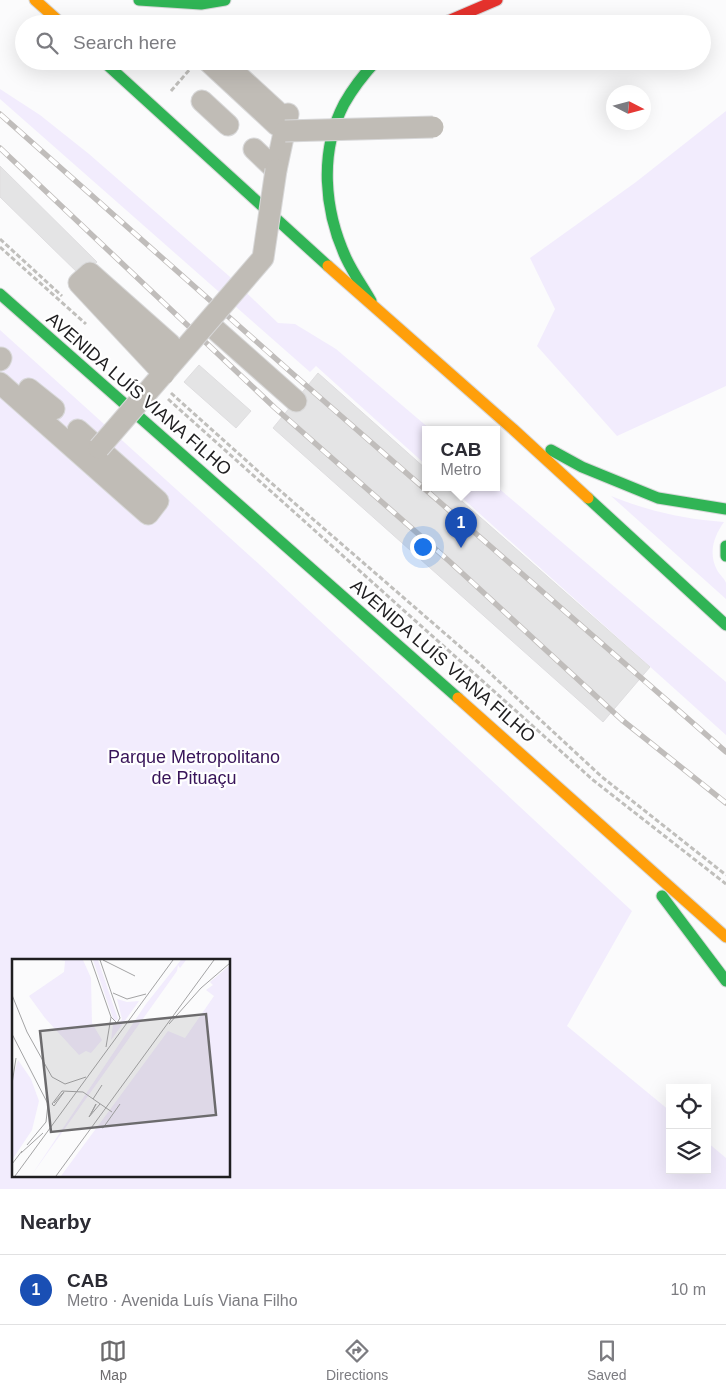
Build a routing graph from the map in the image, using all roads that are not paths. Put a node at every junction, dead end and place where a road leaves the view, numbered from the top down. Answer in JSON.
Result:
{"nodes":[{"id":1,"x":35,"y":0,"type":"edge"},
{"id":2,"x":44,"y":0,"type":"edge"},
{"id":3,"x":138,"y":0,"type":"edge"},
{"id":4,"x":225,"y":0,"type":"edge"},
{"id":5,"x":497,"y":0,"type":"edge"},
{"id":6,"x":52,"y":15,"type":"edge"},
{"id":7,"x":55,"y":15,"type":"edge"},
{"id":8,"x":462,"y":15,"type":"edge"},
{"id":9,"x":113,"y":70,"type":"edge"},
{"id":10,"x":206,"y":70,"type":"edge"},
{"id":11,"x":232,"y":70,"type":"edge"},
{"id":12,"x":241,"y":70,"type":"edge"},
{"id":13,"x":367,"y":70,"type":"edge"},
{"id":14,"x":202,"y":101,"type":"dead end"},
{"id":15,"x":228,"y":125,"type":"dead end"},
{"id":16,"x":433,"y":127,"type":"dead end"},
{"id":17,"x":285,"y":131,"type":"junction"},
{"id":18,"x":254,"y":149,"type":"dead end"},
{"id":19,"x":276,"y":170,"type":"junction"},
{"id":20,"x":0,"y":294,"type":"edge"},
{"id":21,"x":103,"y":298,"type":"dead end"},
{"id":22,"x":376,"y":309,"type":"junction"},
{"id":23,"x":208,"y":323,"type":"junction"},
{"id":24,"x":0,"y":383,"type":"edge"},
{"id":25,"x":164,"y":386,"type":"junction"},
{"id":26,"x":29,"y":388,"type":"dead end"},
{"id":27,"x":296,"y":401,"type":"dead end"},
{"id":28,"x":54,"y":409,"type":"dead end"},
{"id":29,"x":78,"y":430,"type":"dead end"},
{"id":30,"x":514,"y":430,"type":"junction"},
{"id":31,"x":100,"y":448,"type":"junction"},
{"id":32,"x":726,"y":510,"type":"edge"},
{"id":33,"x":726,"y":546,"type":"edge"},
{"id":34,"x":726,"y":556,"type":"edge"},
{"id":35,"x":726,"y":625,"type":"edge"},
{"id":36,"x":618,"y":839,"type":"junction"},
{"id":37,"x":726,"y":938,"type":"edge"},
{"id":38,"x":726,"y":981,"type":"edge"}],
"edges":[{"from":1,"to":6,"type":"main road"},
{"from":2,"to":7,"type":"main road"},
{"from":3,"to":4,"type":"main road"},
{"from":5,"to":8,"type":"main road"},
{"from":9,"to":22,"type":"main road"},
{"from":10,"to":11,"type":"street"},
{"from":12,"to":17,"type":"street"},
{"from":13,"to":22,"type":"main road"},
{"from":14,"to":15,"type":"street"},
{"from":16,"to":17,"type":"street","bridge":true},
{"from":17,"to":19,"type":"street"},
{"from":18,"to":19,"type":"street"},
{"from":19,"to":23,"type":"street","bridge":true},
{"from":20,"to":36,"type":"main road","name":"AVENIDA LUÍS VIANA FILHO"},
{"from":21,"to":25,"type":"street","bridge":true},
{"from":22,"to":30,"type":"main road"},
{"from":23,"to":25,"type":"street","bridge":true},
{"from":23,"to":27,"type":"street"},
{"from":24,"to":31,"type":"street"},
{"from":25,"to":31,"type":"street","bridge":true},
{"from":26,"to":28,"type":"street"},
{"from":29,"to":31,"type":"street"},
{"from":30,"to":32,"type":"main road"},
{"from":30,"to":35,"type":"main road"},
{"from":33,"to":34,"type":"main road"},
{"from":36,"to":37,"type":"main road","name":"AVENIDA LUÍS VIANA FILHO"},
{"from":36,"to":38,"type":"main road"}]}
